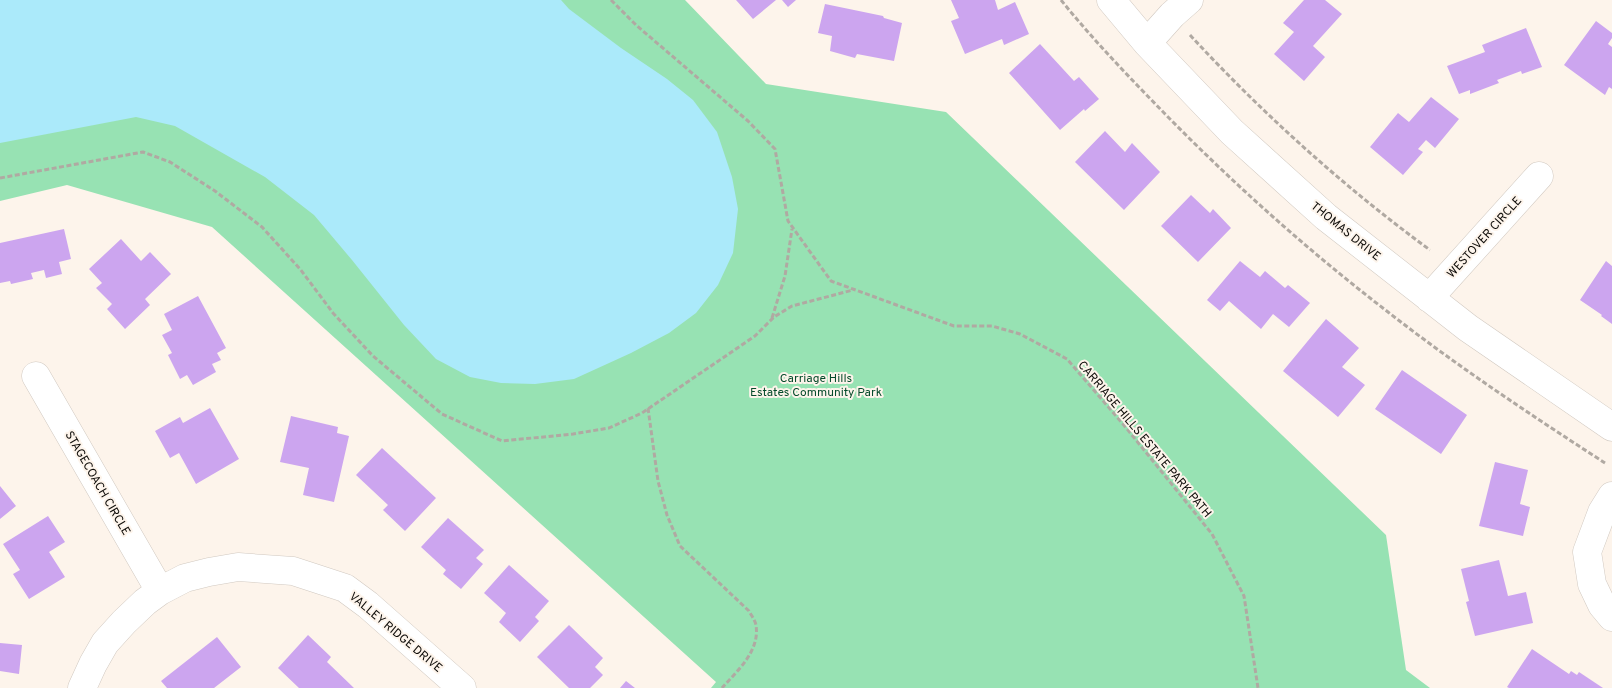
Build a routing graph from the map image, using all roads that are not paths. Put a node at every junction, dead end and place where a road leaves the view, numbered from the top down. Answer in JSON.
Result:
{"nodes":[{"id":1,"x":1111,"y":0,"type":"edge"},
{"id":2,"x":1181,"y":8,"type":"edge"},
{"id":3,"x":1147,"y":43,"type":"junction"},
{"id":4,"x":1539,"y":176,"type":"dead end"},
{"id":5,"x":1429,"y":298,"type":"junction"},
{"id":6,"x":36,"y":376,"type":"dead end"},
{"id":7,"x":1612,"y":426,"type":"edge"},
{"id":8,"x":1612,"y":496,"type":"edge"},
{"id":9,"x":160,"y":591,"type":"junction"},
{"id":10,"x":1612,"y":616,"type":"edge"},
{"id":11,"x":82,"y":688,"type":"edge"},
{"id":12,"x":462,"y":688,"type":"edge"}],
"edges":[{"from":1,"to":3,"type":"street","name":"THOMAS DRIVE"},
{"from":2,"to":3,"type":"street"},
{"from":3,"to":5,"type":"street","name":"THOMAS DRIVE"},
{"from":4,"to":5,"type":"street","name":"WESTOVER CIRCLE"},
{"from":5,"to":7,"type":"street","name":"THOMAS DRIVE"},
{"from":6,"to":9,"type":"street","name":"STAGECOACH CIRCLE"},
{"from":8,"to":10,"type":"street"},
{"from":9,"to":11,"type":"street","name":"VALLEY RIDGE DRIVE"},
{"from":9,"to":12,"type":"street","name":"VALLEY RIDGE DRIVE"}]}
